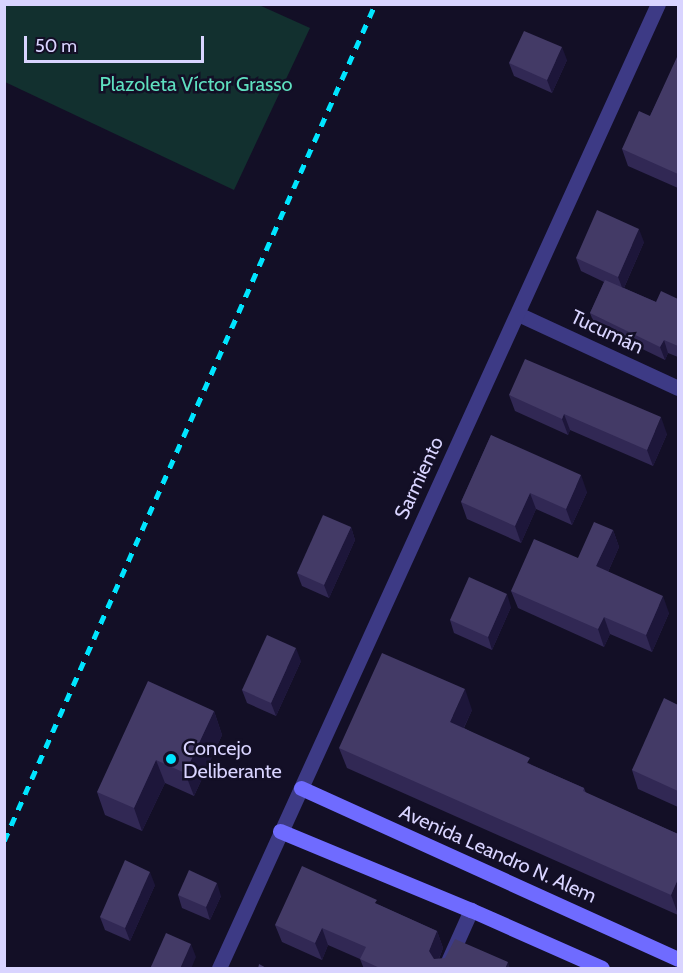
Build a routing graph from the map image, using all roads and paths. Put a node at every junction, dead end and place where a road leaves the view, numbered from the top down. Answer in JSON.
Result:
{"nodes":[{"id":1,"x":658,"y":4,"type":"edge"},
{"id":2,"x":518,"y":314,"type":"junction"},
{"id":3,"x":678,"y":388,"type":"edge"},
{"id":4,"x":301,"y":788,"type":"junction"},
{"id":5,"x":280,"y":831,"type":"junction"},
{"id":6,"x":471,"y":910,"type":"junction"},
{"id":7,"x":678,"y":958,"type":"edge"},
{"id":8,"x":219,"y":969,"type":"edge"},
{"id":9,"x":445,"y":969,"type":"edge"},
{"id":10,"x":602,"y":969,"type":"edge"}],
"edges":[{"from":1,"to":2,"type":"street","name":"Sarmiento"},
{"from":2,"to":3,"type":"street","name":"Tucumán"},
{"from":2,"to":4,"type":"street","name":"Sarmiento"},
{"from":4,"to":5,"type":"street","name":"Sarmiento"},
{"from":4,"to":7,"type":"main road","name":"Avenida Leandro N. Alem"},
{"from":5,"to":6,"type":"main road"},
{"from":5,"to":8,"type":"street","name":"Sarmiento"},
{"from":6,"to":9,"type":"street"},
{"from":6,"to":10,"type":"main road"}]}
